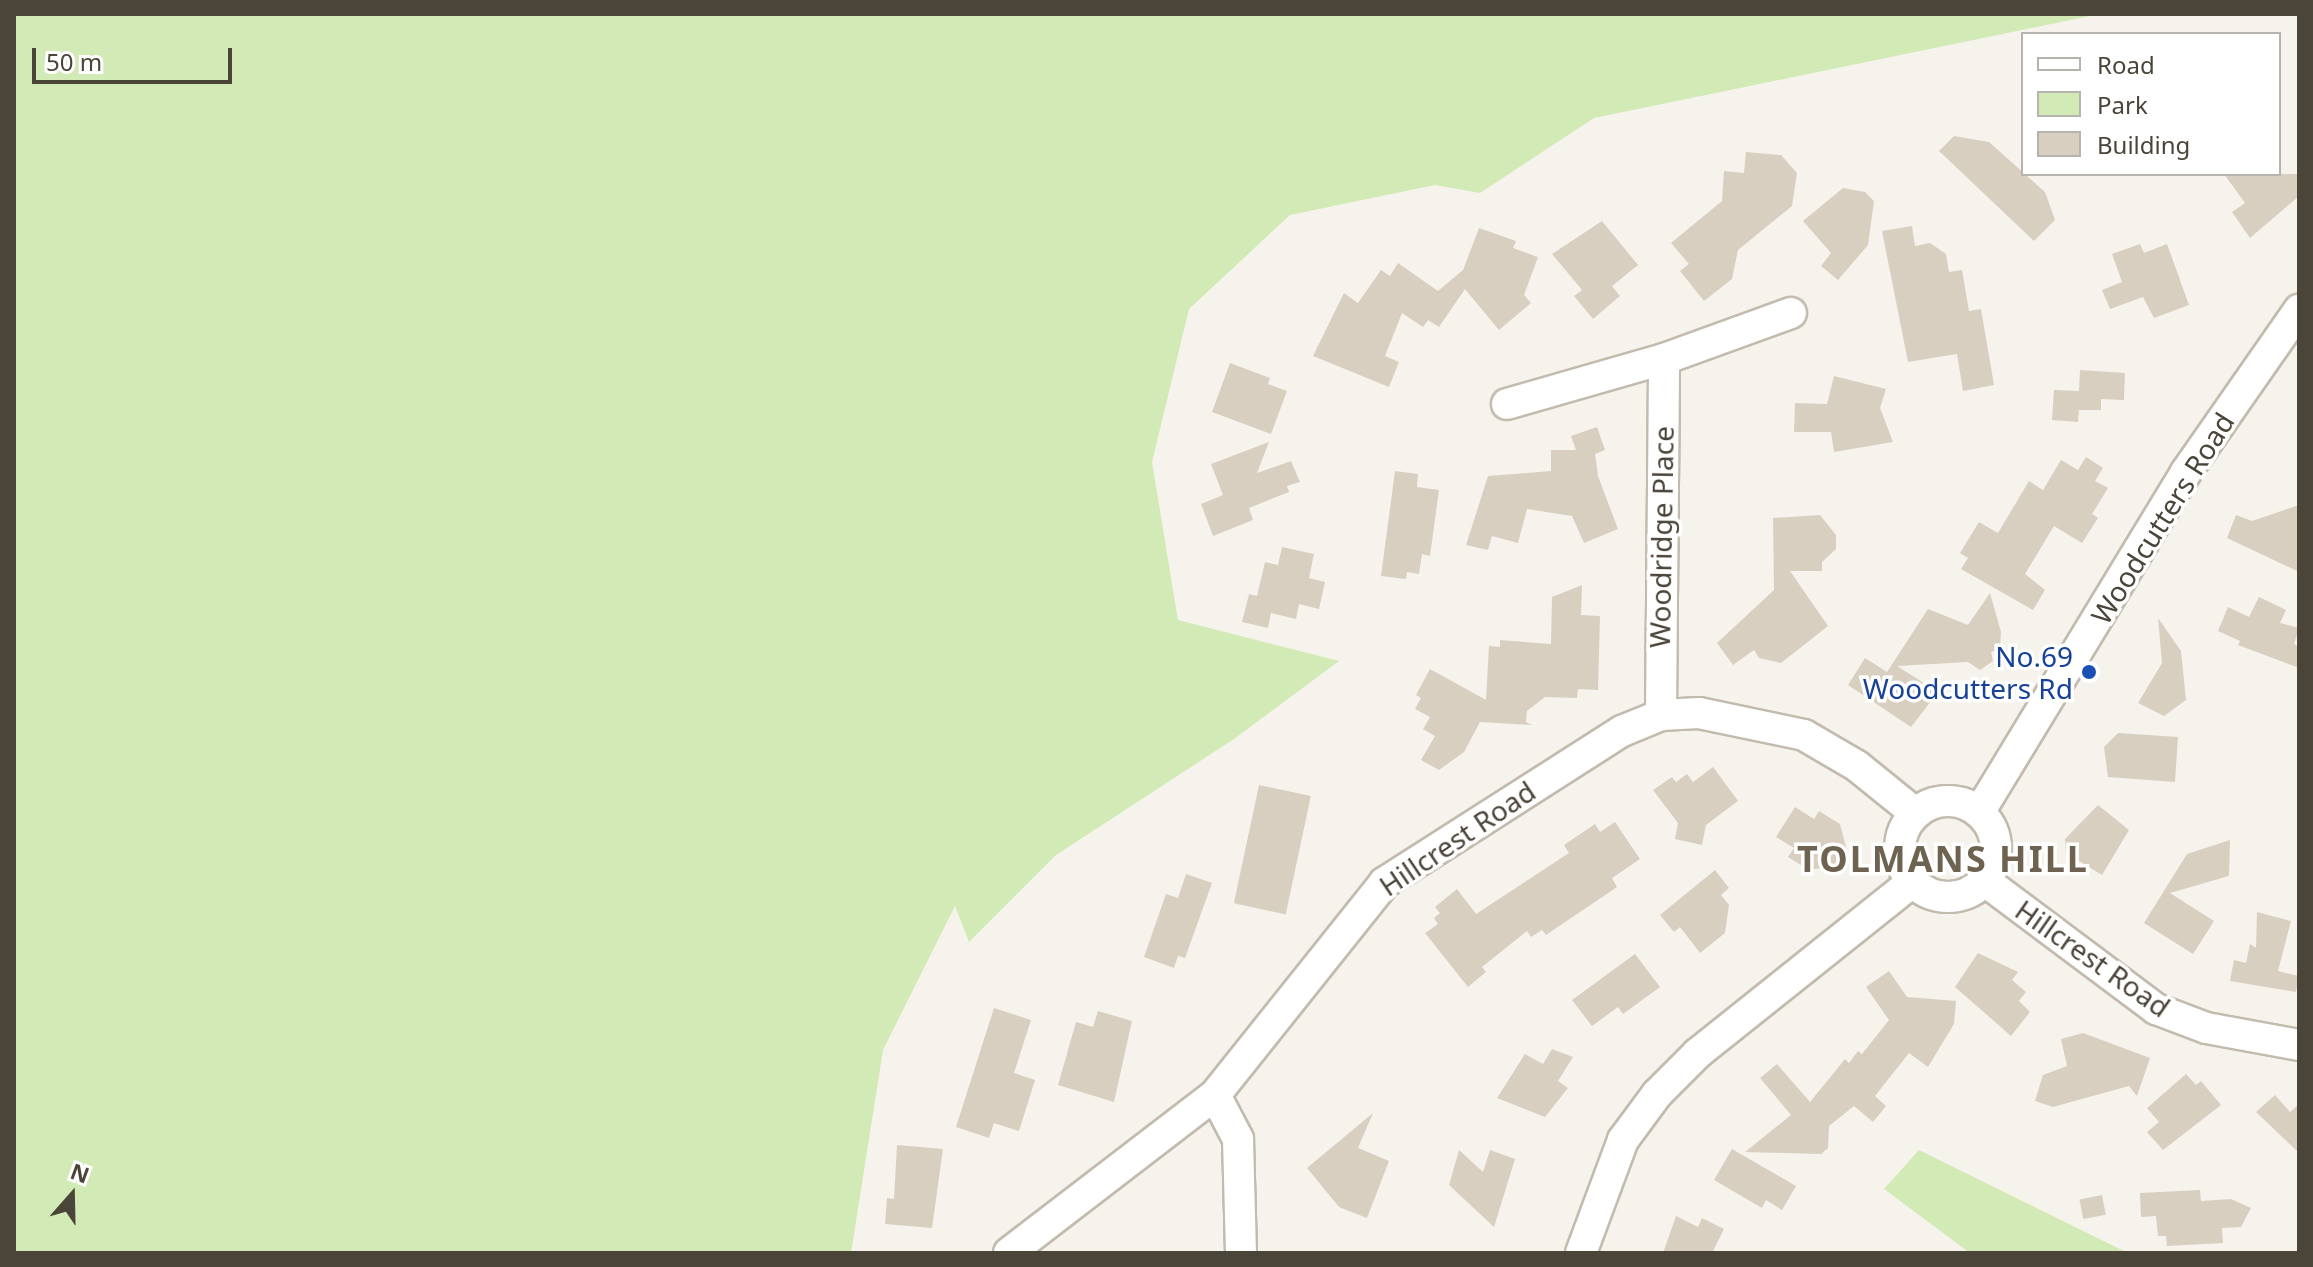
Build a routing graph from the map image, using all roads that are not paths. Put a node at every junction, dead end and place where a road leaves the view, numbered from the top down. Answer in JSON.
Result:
{"nodes":[{"id":1,"x":2299,"y":310,"type":"edge"},
{"id":2,"x":1791,"y":313,"type":"dead end"},
{"id":3,"x":1664,"y":359,"type":"junction"},
{"id":4,"x":1507,"y":404,"type":"dead end"},
{"id":5,"x":1661,"y":715,"type":"junction"},
{"id":6,"x":1980,"y":811,"type":"junction"},
{"id":7,"x":1915,"y":813,"type":"junction"},
{"id":8,"x":1985,"y":881,"type":"junction"},
{"id":9,"x":1912,"y":882,"type":"junction"},
{"id":10,"x":2299,"y":1045,"type":"edge"},
{"id":11,"x":1215,"y":1095,"type":"junction"},
{"id":12,"x":1009,"y":1253,"type":"edge"},
{"id":13,"x":1241,"y":1253,"type":"edge"},
{"id":14,"x":1581,"y":1253,"type":"edge"}],
"edges":[{"from":1,"to":6,"type":"street","name":"Woodcutters Road"},
{"from":2,"to":3,"type":"street"},
{"from":3,"to":4,"type":"street"},
{"from":3,"to":5,"type":"street","name":"Woodridge Place"},
{"from":5,"to":7,"type":"street","name":"Hillcrest Road"},
{"from":5,"to":11,"type":"street","name":"Hillcrest Road"},
{"from":6,"to":7,"type":"street"},
{"from":6,"to":8,"type":"street"},
{"from":7,"to":9,"type":"street"},
{"from":8,"to":9,"type":"street"},
{"from":8,"to":10,"type":"street","name":"Hillcrest Road"},
{"from":9,"to":14,"type":"street"},
{"from":11,"to":12,"type":"street","name":"Hillcrest Road"},
{"from":11,"to":13,"type":"street"}]}
